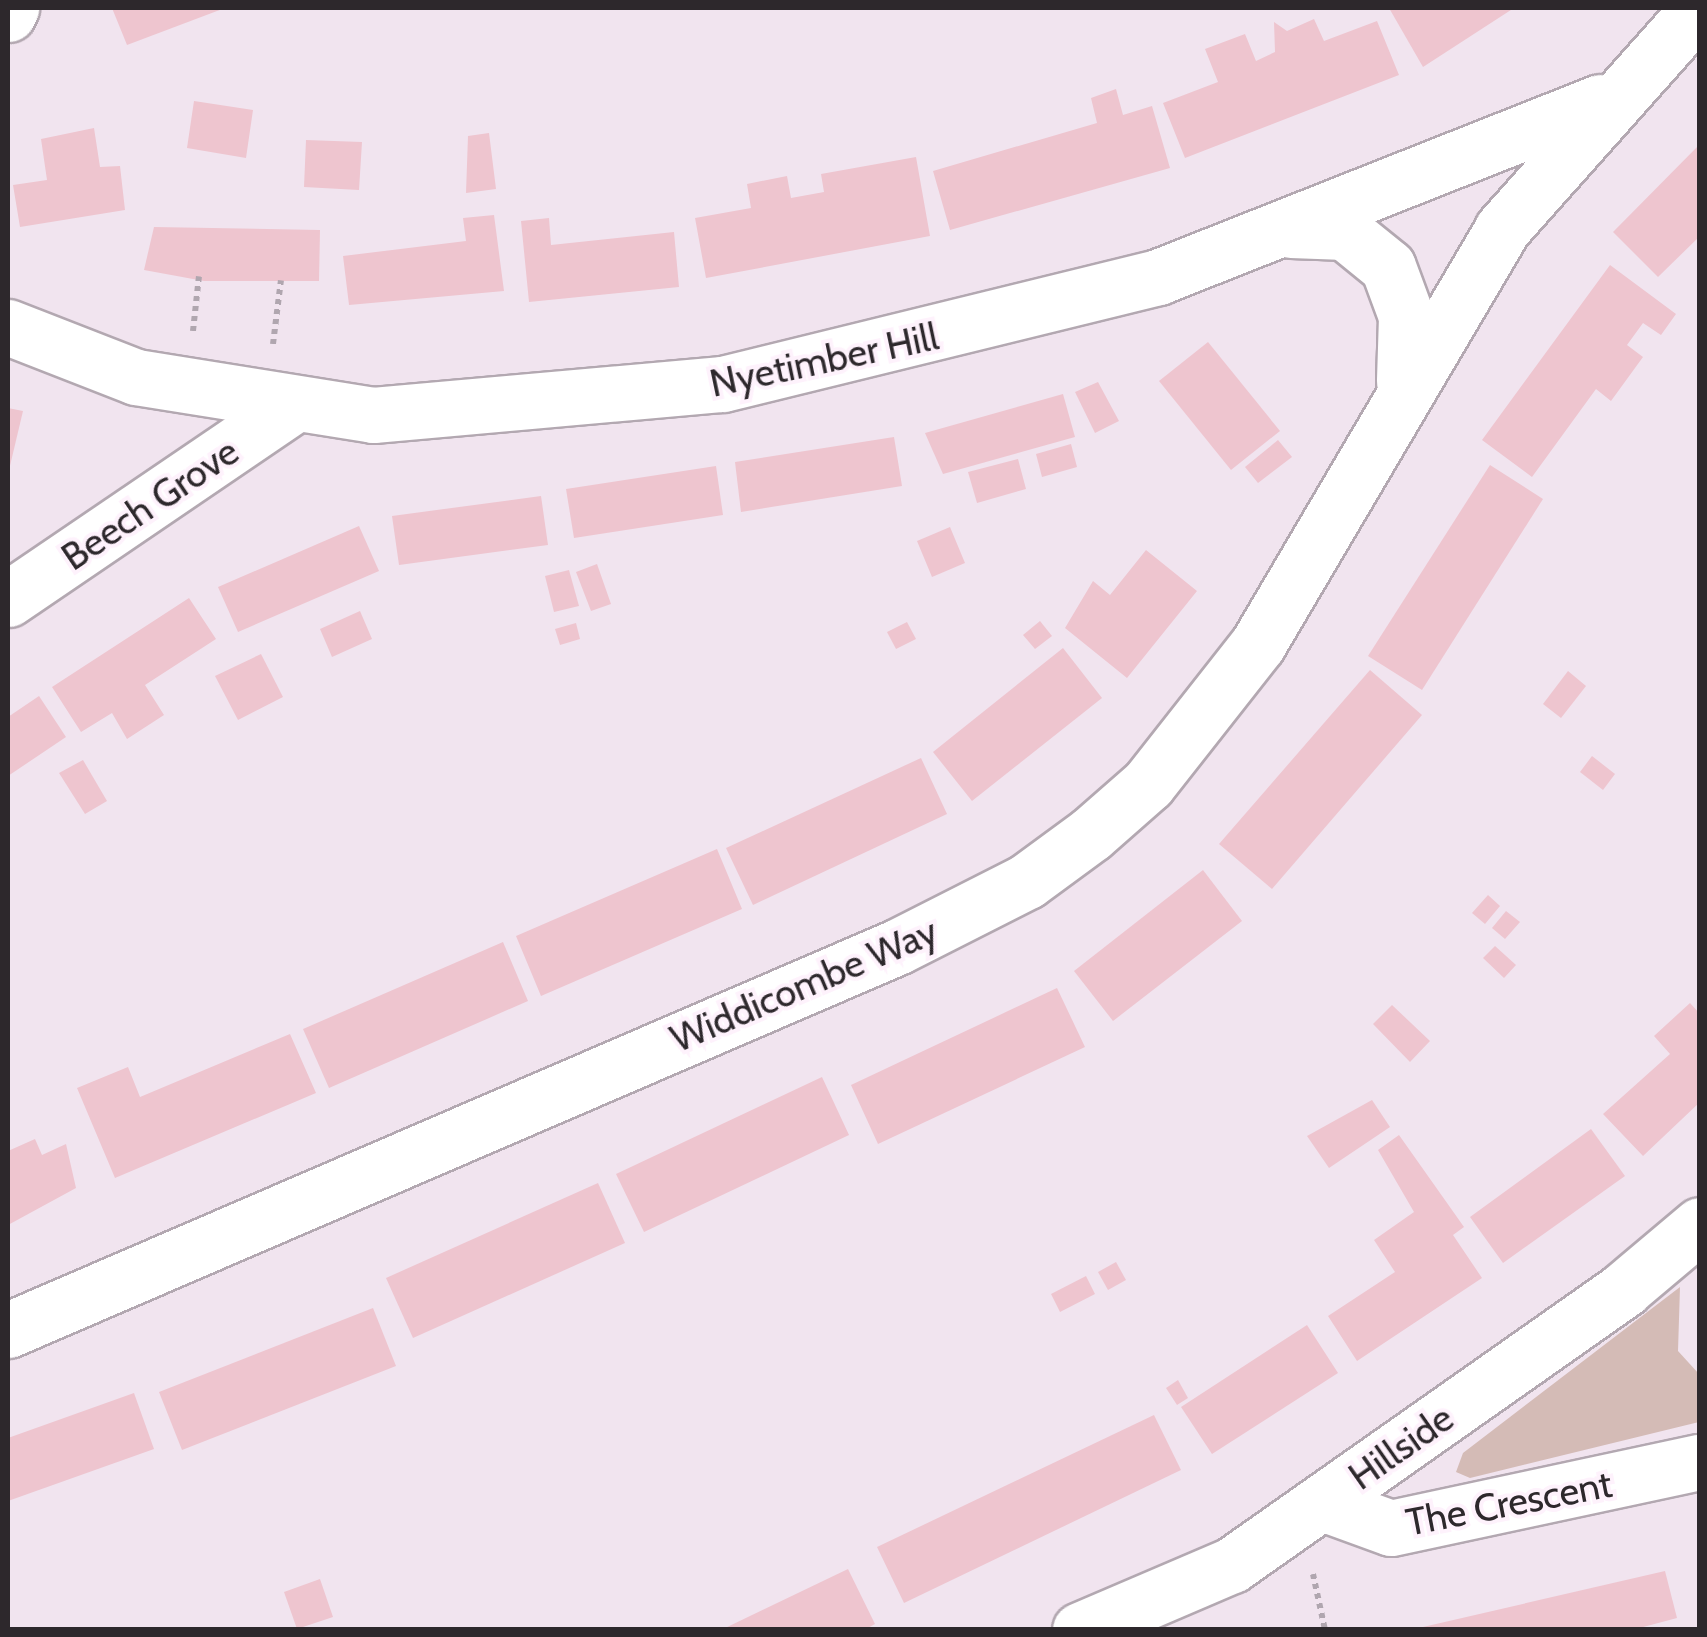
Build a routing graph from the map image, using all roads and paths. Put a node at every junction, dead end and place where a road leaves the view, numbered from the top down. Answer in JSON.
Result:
{"nodes":[{"id":1,"x":11,"y":8,"type":"edge"},
{"id":2,"x":1698,"y":8,"type":"edge"},
{"id":3,"x":8,"y":14,"type":"edge"},
{"id":4,"x":1612,"y":97,"type":"junction"},
{"id":5,"x":1287,"y":230,"type":"junction"},
{"id":6,"x":199,"y":276,"type":"dead end"},
{"id":7,"x":280,"y":280,"type":"dead end"},
{"id":8,"x":8,"y":327,"type":"edge"},
{"id":9,"x":192,"y":342,"type":"dead end"},
{"id":10,"x":279,"y":383,"type":"junction"},
{"id":11,"x":1402,"y":394,"type":"junction"},
{"id":12,"x":8,"y":599,"type":"edge"},
{"id":13,"x":1700,"y":1226,"type":"edge"},
{"id":14,"x":8,"y":1330,"type":"edge"},
{"id":15,"x":1700,"y":1462,"type":"edge"},
{"id":16,"x":1322,"y":1503,"type":"junction"},
{"id":17,"x":1080,"y":1630,"type":"edge"}],
"edges":[{"from":1,"to":3,"type":"street"},
{"from":2,"to":4,"type":"street","name":"Widdicombe Way"},
{"from":4,"to":5,"type":"street","name":"Nyetimber Hill"},
{"from":4,"to":11,"type":"street","name":"Widdicombe Way"},
{"from":5,"to":10,"type":"street","name":"Nyetimber Hill"},
{"from":5,"to":11,"type":"street","name":"Widdicombe Way"},
{"from":6,"to":9,"type":"path"},
{"from":7,"to":10,"type":"path"},
{"from":8,"to":10,"type":"street","name":"Nyetimber Hill"},
{"from":10,"to":12,"type":"street","name":"Beech Grove"},
{"from":11,"to":14,"type":"street","name":"Widdicombe Way"},
{"from":13,"to":16,"type":"street","name":"Hillside"},
{"from":15,"to":16,"type":"street","name":"The Crescent"},
{"from":16,"to":17,"type":"street","name":"Hillside"}]}
